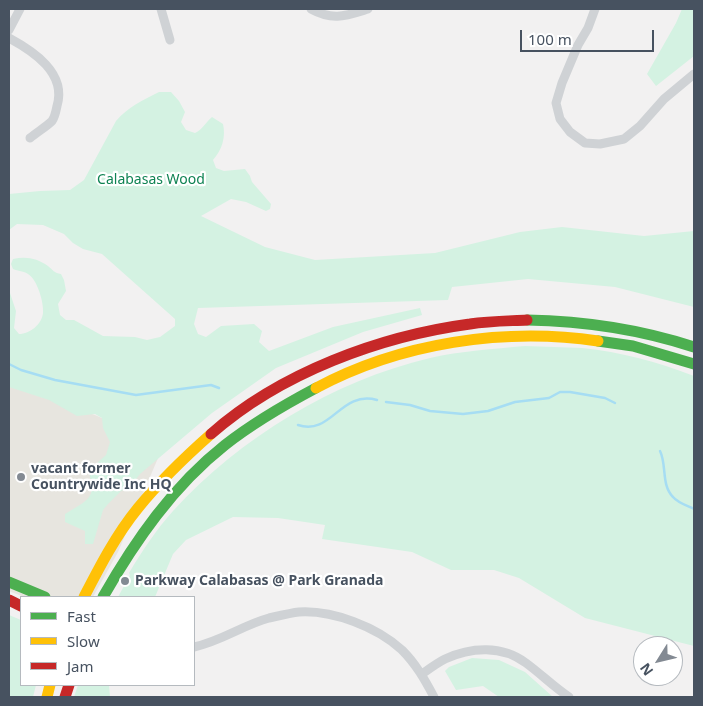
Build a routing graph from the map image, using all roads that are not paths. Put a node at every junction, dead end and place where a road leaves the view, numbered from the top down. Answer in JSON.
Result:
{"nodes":[{"id":1,"x":20,"y":9,"type":"edge"},
{"id":2,"x":161,"y":9,"type":"edge"},
{"id":3,"x":311,"y":9,"type":"edge"},
{"id":4,"x":368,"y":9,"type":"edge"},
{"id":5,"x":595,"y":9,"type":"edge"},
{"id":6,"x":9,"y":30,"type":"edge"},
{"id":7,"x":9,"y":38,"type":"edge"},
{"id":8,"x":170,"y":40,"type":"dead end"},
{"id":9,"x":694,"y":74,"type":"edge"},
{"id":10,"x":30,"y":138,"type":"dead end"},
{"id":11,"x":694,"y":347,"type":"edge"},
{"id":12,"x":694,"y":364,"type":"edge"},
{"id":13,"x":9,"y":582,"type":"edge"},
{"id":14,"x":43,"y":596,"type":"edge"},
{"id":15,"x":84,"y":596,"type":"edge"},
{"id":16,"x":104,"y":596,"type":"edge"},
{"id":17,"x":195,"y":647,"type":"edge"},
{"id":18,"x":422,"y":674,"type":"junction"},
{"id":19,"x":434,"y":697,"type":"edge"},
{"id":20,"x":569,"y":697,"type":"edge"}],
"edges":[{"from":1,"to":6,"type":"street"},
{"from":2,"to":8,"type":"street"},
{"from":3,"to":4,"type":"street"},
{"from":5,"to":9,"type":"street"},
{"from":7,"to":10,"type":"street"},
{"from":11,"to":15,"type":"street"},
{"from":12,"to":16,"type":"street"},
{"from":13,"to":14,"type":"street"},
{"from":17,"to":18,"type":"street"},
{"from":18,"to":19,"type":"street"},
{"from":18,"to":20,"type":"street"}]}
